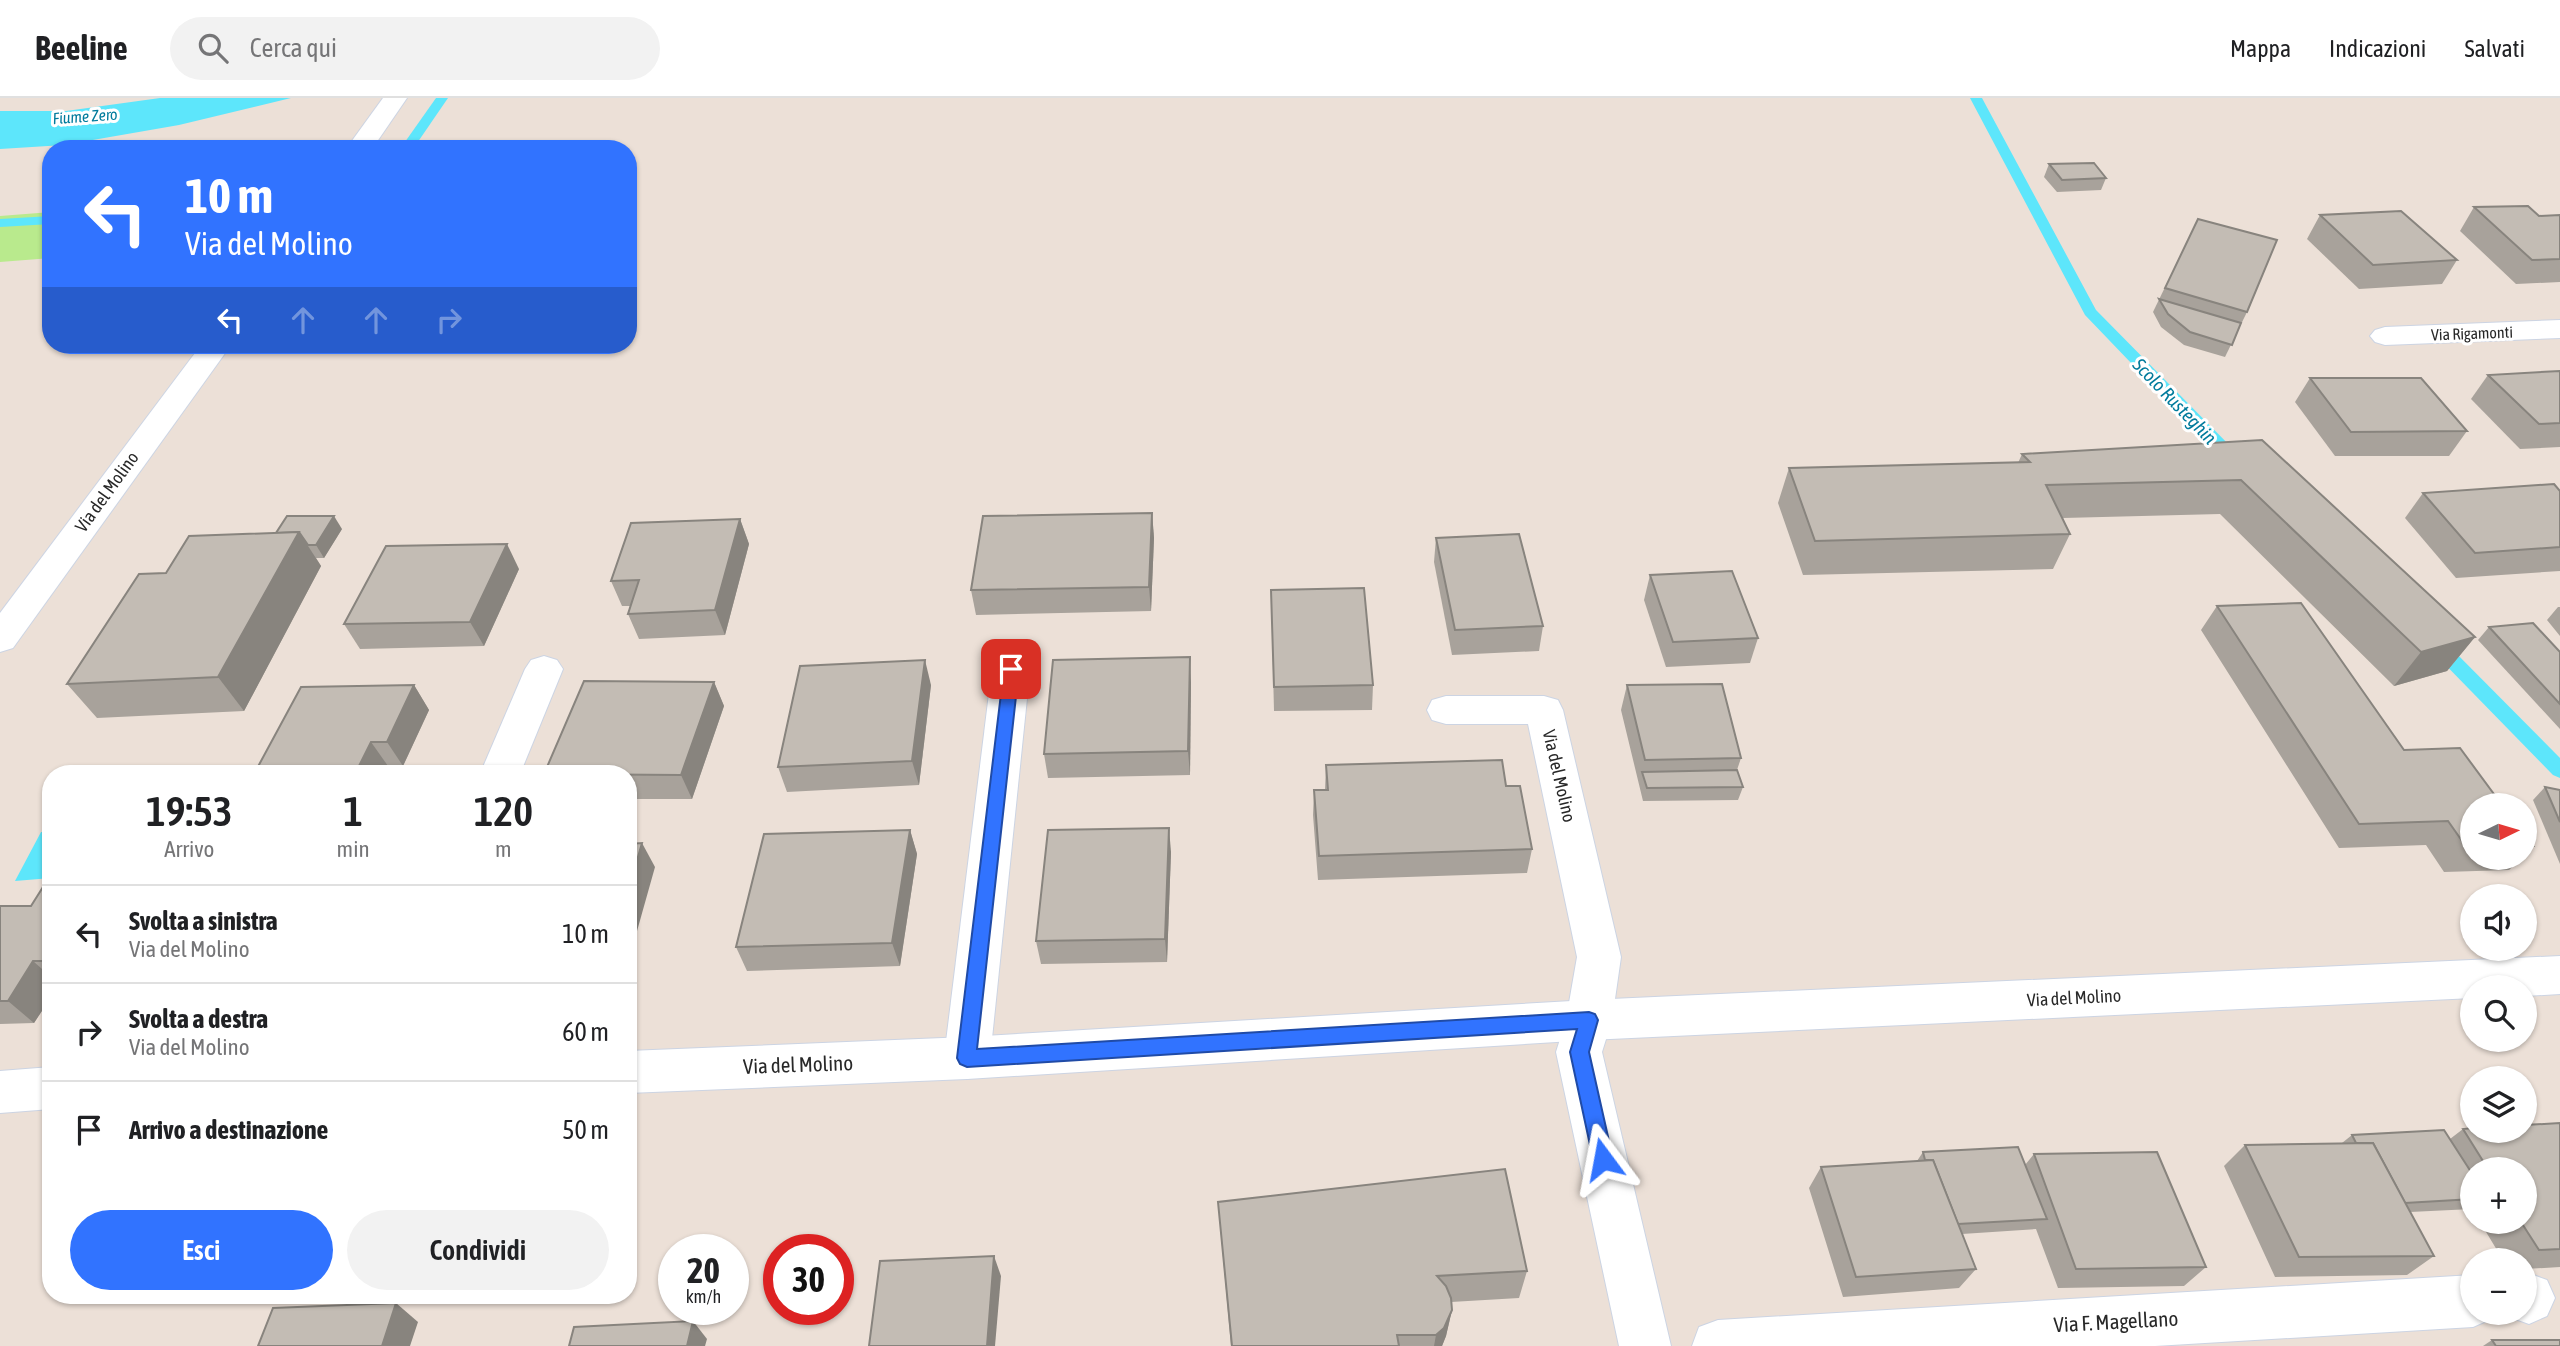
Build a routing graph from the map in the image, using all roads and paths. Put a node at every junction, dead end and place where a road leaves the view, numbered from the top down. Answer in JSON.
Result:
{"nodes":[{"id":1,"x":395,"y":98,"type":"edge"},
{"id":2,"x":365,"y":140,"type":"edge"},
{"id":3,"x":2560,"y":329,"type":"edge"},
{"id":4,"x":2385,"y":336,"type":"dead end"},
{"id":5,"x":209,"y":354,"type":"edge"},
{"id":6,"x":0,"y":639,"type":"edge"},
{"id":7,"x":544,"y":669,"type":"dead end"},
{"id":8,"x":1011,"y":669,"type":"dead end"},
{"id":9,"x":1446,"y":710,"type":"dead end"},
{"id":10,"x":504,"y":765,"type":"edge"},
{"id":11,"x":2560,"y":975,"type":"edge"},
{"id":12,"x":1589,"y":1020,"type":"junction"},
{"id":13,"x":967,"y":1058,"type":"junction"},
{"id":14,"x":637,"y":1072,"type":"edge"},
{"id":15,"x":42,"y":1089,"type":"edge"},
{"id":16,"x":0,"y":1092,"type":"edge"},
{"id":17,"x":2460,"y":1302,"type":"edge"},
{"id":18,"x":1645,"y":1346,"type":"edge"},
{"id":19,"x":1717,"y":1346,"type":"edge"}],
"edges":[{"from":1,"to":2,"type":"street"},
{"from":3,"to":4,"type":"street","name":"Via Rigamonti"},
{"from":5,"to":6,"type":"street","name":"Via del Molino"},
{"from":7,"to":10,"type":"street"},
{"from":8,"to":13,"type":"street"},
{"from":9,"to":12,"type":"street","name":"Via del Molino"},
{"from":11,"to":12,"type":"street","name":"Via del Molino"},
{"from":12,"to":13,"type":"street","name":"Via del Molino"},
{"from":12,"to":18,"type":"street"},
{"from":13,"to":14,"type":"street","name":"Via del Molino"},
{"from":15,"to":16,"type":"street"},
{"from":17,"to":19,"type":"street","name":"Via F. Magellano"}]}
